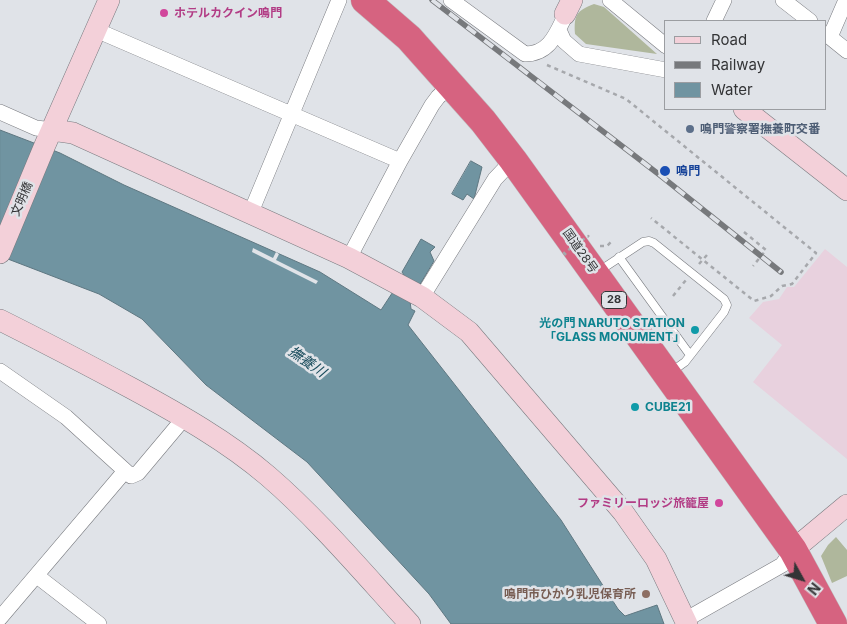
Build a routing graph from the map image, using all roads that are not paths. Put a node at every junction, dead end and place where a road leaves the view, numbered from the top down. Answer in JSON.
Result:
{"nodes":[{"id":1,"x":109,"y":0,"type":"edge"},
{"id":2,"x":339,"y":0,"type":"edge"},
{"id":3,"x":365,"y":0,"type":"edge"},
{"id":4,"x":451,"y":0,"type":"edge"},
{"id":5,"x":610,"y":0,"type":"edge"},
{"id":6,"x":724,"y":0,"type":"edge"},
{"id":7,"x":783,"y":0,"type":"edge"},
{"id":8,"x":846,"y":0,"type":"edge"},
{"id":9,"x":567,"y":11,"type":"edge"},
{"id":10,"x":714,"y":20,"type":"edge"},
{"id":11,"x":809,"y":20,"type":"edge"},
{"id":12,"x":96,"y":30,"type":"junction"},
{"id":13,"x":828,"y":35,"type":"edge"},
{"id":14,"x":664,"y":44,"type":"edge"},
{"id":15,"x":847,"y":51,"type":"edge"},
{"id":16,"x":664,"y":70,"type":"edge"},
{"id":17,"x":451,"y":84,"type":"junction"},
{"id":18,"x":745,"y":110,"type":"edge"},
{"id":19,"x":0,"y":112,"type":"edge"},
{"id":20,"x":292,"y":114,"type":"junction"},
{"id":21,"x":48,"y":137,"type":"junction"},
{"id":22,"x":514,"y":160,"type":"junction"},
{"id":23,"x":400,"y":161,"type":"junction"},
{"id":24,"x":847,"y":190,"type":"edge"},
{"id":25,"x":251,"y":212,"type":"junction"},
{"id":26,"x":0,"y":253,"type":"edge"},
{"id":27,"x":619,"y":257,"type":"junction"},
{"id":28,"x":349,"y":258,"type":"junction"},
{"id":29,"x":596,"y":274,"type":"junction"},
{"id":30,"x":419,"y":296,"type":"junction"},
{"id":31,"x":0,"y":320,"type":"edge"},
{"id":32,"x":690,"y":355,"type":"junction"},
{"id":33,"x":0,"y":371,"type":"edge"},
{"id":34,"x":668,"y":374,"type":"junction"},
{"id":35,"x":185,"y":417,"type":"junction"},
{"id":36,"x":125,"y":471,"type":"junction"},
{"id":37,"x":847,"y":505,"type":"edge"},
{"id":38,"x":793,"y":550,"type":"junction"},
{"id":39,"x":37,"y":576,"type":"junction"},
{"id":40,"x":0,"y":618,"type":"edge"},
{"id":41,"x":686,"y":622,"type":"edge"},
{"id":42,"x":99,"y":624,"type":"edge"},
{"id":43,"x":409,"y":624,"type":"edge"},
{"id":44,"x":833,"y":624,"type":"edge"}],
"edges":[{"from":1,"to":12,"type":"street","name":"文明橋"},
{"from":2,"to":20,"type":"street"},
{"from":3,"to":17,"type":"highway","name":"国道28号","number":"28"},
{"from":4,"to":9,"type":"street"},
{"from":5,"to":14,"type":"street"},
{"from":6,"to":10,"type":"street"},
{"from":7,"to":11,"type":"street"},
{"from":8,"to":13,"type":"street"},
{"from":9,"to":16,"type":"street"},
{"from":12,"to":20,"type":"street"},
{"from":12,"to":21,"type":"street","name":"文明橋"},
{"from":13,"to":15,"type":"street"},
{"from":17,"to":22,"type":"highway","name":"国道28号","number":"28"},
{"from":17,"to":23,"type":"street"},
{"from":18,"to":24,"type":"street"},
{"from":19,"to":21,"type":"street"},
{"from":20,"to":23,"type":"street"},
{"from":20,"to":25,"type":"street"},
{"from":21,"to":25,"type":"street"},
{"from":21,"to":26,"type":"street","name":"文明橋"},
{"from":22,"to":29,"type":"highway","name":"国道28号","number":"28"},
{"from":22,"to":30,"type":"street"},
{"from":23,"to":28,"type":"street"},
{"from":25,"to":28,"type":"street"},
{"from":27,"to":29,"type":"lane"},
{"from":27,"to":32,"type":"lane"},
{"from":27,"to":32,"type":"lane"},
{"from":28,"to":30,"type":"street"},
{"from":29,"to":34,"type":"highway","name":"国道28号","number":"28"},
{"from":30,"to":41,"type":"street"},
{"from":31,"to":35,"type":"street"},
{"from":32,"to":34,"type":"lane"},
{"from":33,"to":36,"type":"street"},
{"from":34,"to":38,"type":"highway","name":"国道28号","number":"28"},
{"from":35,"to":36,"type":"street"},
{"from":35,"to":43,"type":"street"},
{"from":36,"to":39,"type":"street"},
{"from":37,"to":38,"type":"street"},
{"from":38,"to":41,"type":"street"},
{"from":38,"to":44,"type":"highway","name":"国道28号","number":"28"},
{"from":39,"to":40,"type":"street"},
{"from":39,"to":42,"type":"street"}]}
